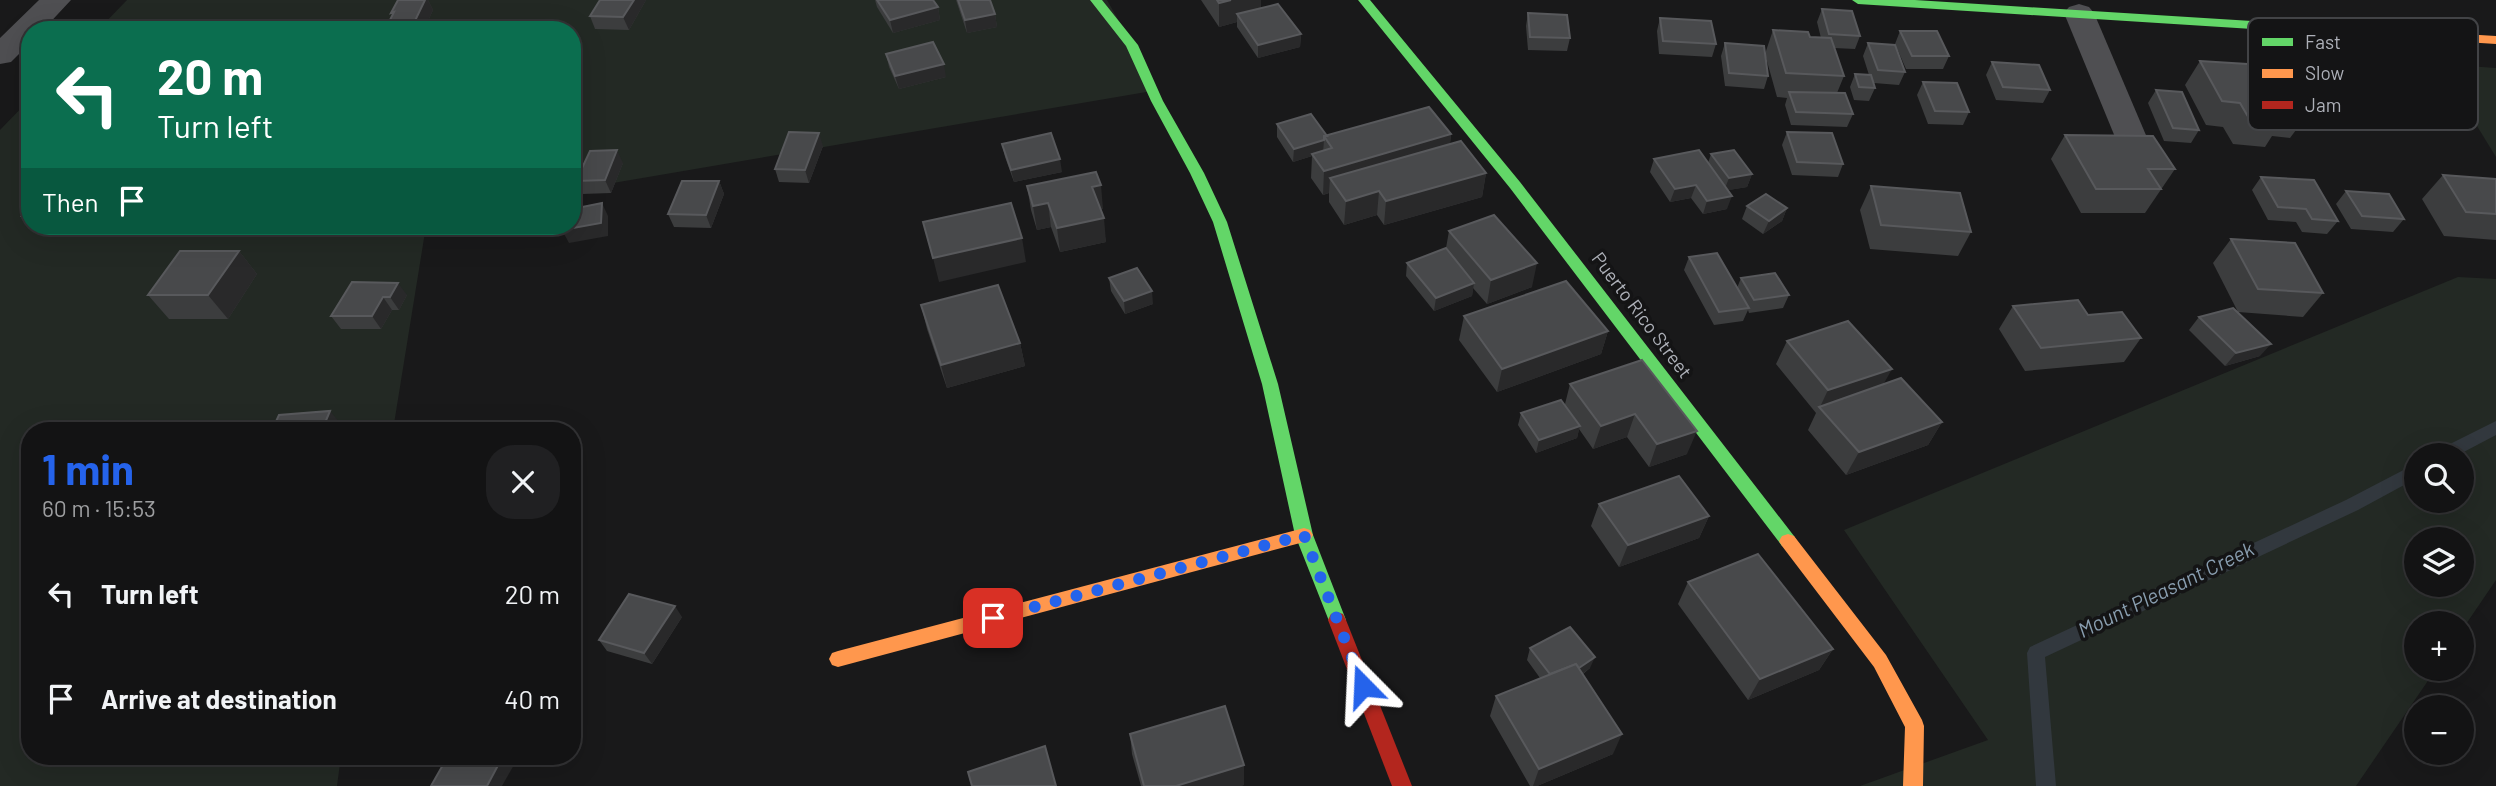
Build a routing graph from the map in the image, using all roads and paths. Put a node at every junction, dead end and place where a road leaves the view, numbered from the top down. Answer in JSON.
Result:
{"nodes":[{"id":1,"x":56,"y":0,"type":"edge"},
{"id":2,"x":1096,"y":0,"type":"edge"},
{"id":3,"x":1364,"y":0,"type":"edge"},
{"id":4,"x":1858,"y":0,"type":"edge"},
{"id":5,"x":2080,"y":13,"type":"junction"},
{"id":6,"x":35,"y":21,"type":"edge"},
{"id":7,"x":2248,"y":24,"type":"edge"},
{"id":8,"x":21,"y":34,"type":"edge"},
{"id":9,"x":2478,"y":39,"type":"edge"},
{"id":10,"x":2496,"y":40,"type":"edge"},
{"id":11,"x":0,"y":55,"type":"edge"},
{"id":12,"x":2138,"y":153,"type":"edge"},
{"id":13,"x":1304,"y":535,"type":"junction"},
{"id":14,"x":838,"y":659,"type":"dead end"},
{"id":15,"x":1402,"y":786,"type":"edge"},
{"id":16,"x":1913,"y":786,"type":"edge"}],
"edges":[{"from":1,"to":6,"type":"street"},
{"from":2,"to":13,"type":"street"},
{"from":3,"to":16,"type":"street","name":"Puerto Rico Street"},
{"from":4,"to":5,"type":"street"},
{"from":5,"to":7,"type":"street"},
{"from":5,"to":12,"type":"street"},
{"from":8,"to":11,"type":"street"},
{"from":9,"to":10,"type":"street"},
{"from":13,"to":14,"type":"street"},
{"from":13,"to":15,"type":"street"}]}
